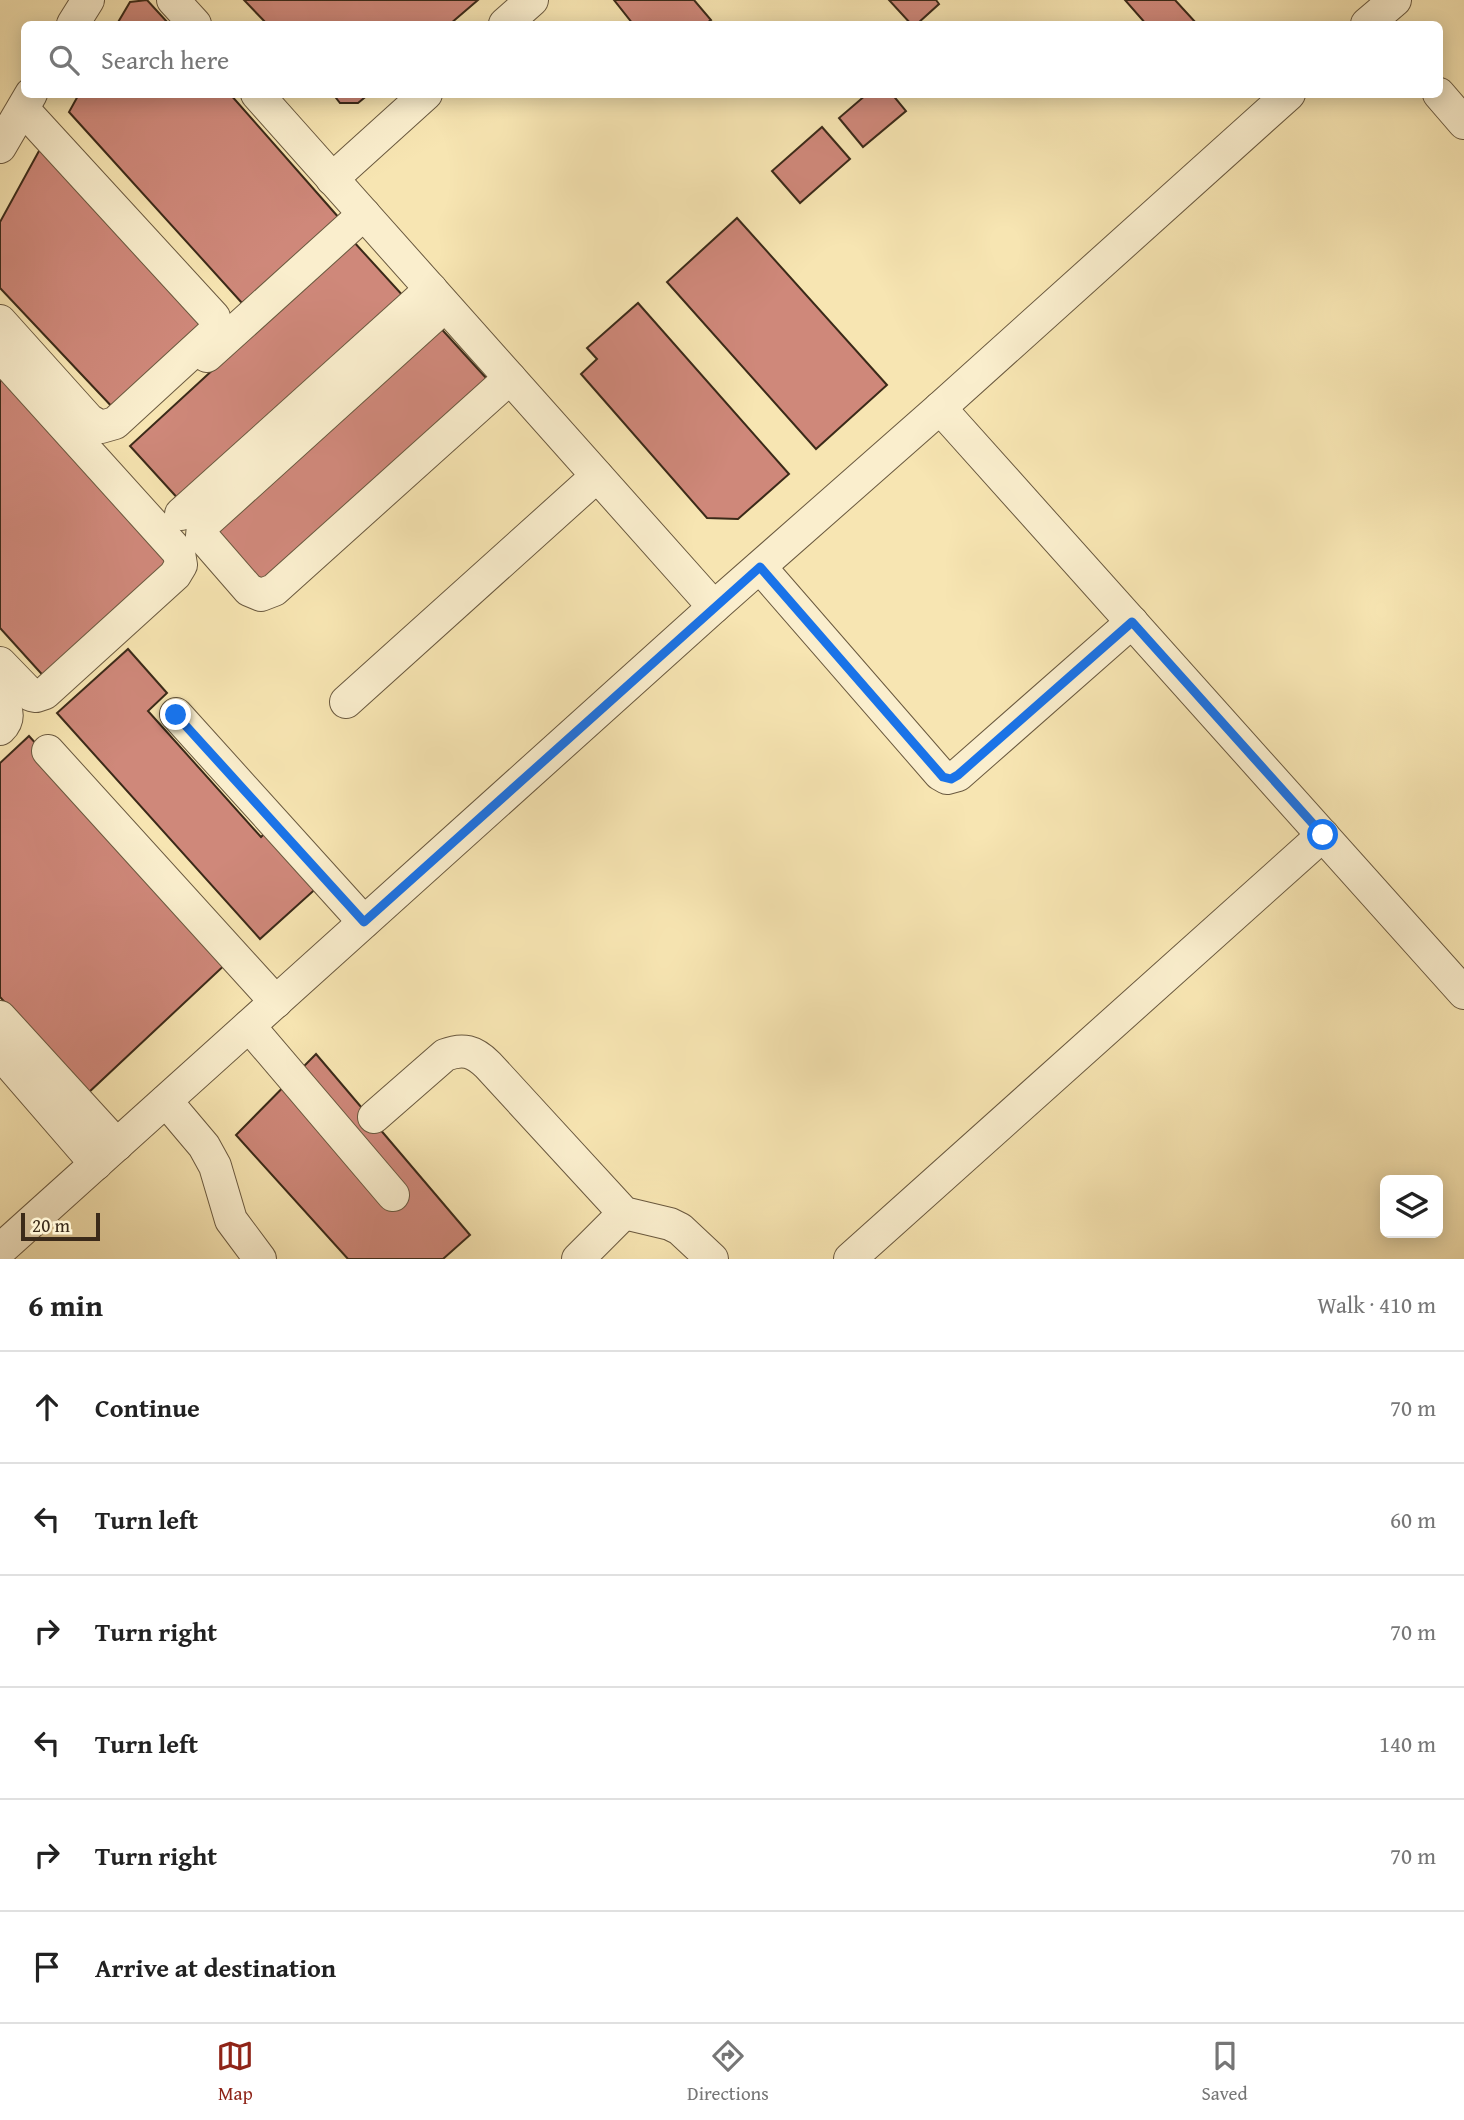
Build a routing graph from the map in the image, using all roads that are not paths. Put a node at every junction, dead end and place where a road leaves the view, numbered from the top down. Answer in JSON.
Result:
{"nodes":[{"id":1,"x":88,"y":0,"type":"edge"},
{"id":2,"x":173,"y":0,"type":"edge"},
{"id":3,"x":532,"y":0,"type":"edge"},
{"id":4,"x":75,"y":21,"type":"edge"},
{"id":5,"x":192,"y":21,"type":"edge"},
{"id":6,"x":508,"y":21,"type":"edge"},
{"id":7,"x":261,"y":98,"type":"edge"},
{"id":8,"x":422,"y":98,"type":"edge"},
{"id":9,"x":1285,"y":98,"type":"edge"},
{"id":10,"x":1442,"y":98,"type":"edge"},
{"id":11,"x":27,"y":102,"type":"edge"},
{"id":12,"x":1464,"y":123,"type":"edge"},
{"id":13,"x":0,"y":147,"type":"edge"},
{"id":14,"x":332,"y":179,"type":"junction"},
{"id":15,"x":364,"y":214,"type":"junction"},
{"id":16,"x":438,"y":297,"type":"junction"},
{"id":17,"x":0,"y":321,"type":"edge"},
{"id":18,"x":0,"y":355,"type":"edge"},
{"id":19,"x":510,"y":377,"type":"junction"},
{"id":20,"x":940,"y":408,"type":"junction"},
{"id":21,"x":118,"y":436,"type":"dead end"},
{"id":22,"x":597,"y":476,"type":"junction"},
{"id":23,"x":181,"y":514,"type":"dead end"},
{"id":24,"x":760,"y":567,"type":"junction"},
{"id":25,"x":714,"y":607,"type":"junction"},
{"id":26,"x":1132,"y":622,"type":"junction"},
{"id":27,"x":0,"y":663,"type":"edge"},
{"id":28,"x":0,"y":701,"type":"edge"},
{"id":29,"x":346,"y":702,"type":"dead end"},
{"id":30,"x":176,"y":715,"type":"dead end"},
{"id":31,"x":0,"y":729,"type":"edge"},
{"id":32,"x":48,"y":751,"type":"dead end"},
{"id":33,"x":1323,"y":835,"type":"junction"},
{"id":34,"x":364,"y":922,"type":"junction"},
{"id":35,"x":1464,"y":993,"type":"edge"},
{"id":36,"x":276,"y":1002,"type":"junction"},
{"id":37,"x":0,"y":1017,"type":"edge"},
{"id":38,"x":248,"y":1026,"type":"junction"},
{"id":39,"x":0,"y":1053,"type":"edge"},
{"id":40,"x":166,"y":1101,"type":"junction"},
{"id":41,"x":374,"y":1117,"type":"dead end"},
{"id":42,"x":107,"y":1154,"type":"junction"},
{"id":43,"x":393,"y":1195,"type":"dead end"},
{"id":44,"x":624,"y":1213,"type":"junction"},
{"id":45,"x":1,"y":1246,"type":"edge"},
{"id":46,"x":260,"y":1259,"type":"edge"},
{"id":47,"x":578,"y":1259,"type":"edge"},
{"id":48,"x":712,"y":1259,"type":"edge"},
{"id":49,"x":850,"y":1259,"type":"edge"}],
"edges":[{"from":1,"to":4,"type":"street"},
{"from":2,"to":5,"type":"street"},
{"from":3,"to":6,"type":"street"},
{"from":7,"to":14,"type":"street"},
{"from":8,"to":14,"type":"street"},
{"from":9,"to":20,"type":"street"},
{"from":10,"to":12,"type":"street"},
{"from":11,"to":13,"type":"street"},
{"from":11,"to":17,"type":"street"},
{"from":14,"to":15,"type":"street"},
{"from":15,"to":16,"type":"street"},
{"from":15,"to":21,"type":"street"},
{"from":16,"to":19,"type":"street"},
{"from":16,"to":19,"type":"street"},
{"from":16,"to":23,"type":"street"},
{"from":18,"to":27,"type":"street"},
{"from":19,"to":22,"type":"street"},
{"from":20,"to":24,"type":"street"},
{"from":20,"to":26,"type":"street"},
{"from":22,"to":25,"type":"street"},
{"from":22,"to":29,"type":"street"},
{"from":24,"to":25,"type":"street"},
{"from":24,"to":26,"type":"street"},
{"from":25,"to":34,"type":"street"},
{"from":26,"to":33,"type":"street"},
{"from":28,"to":31,"type":"street"},
{"from":30,"to":34,"type":"street"},
{"from":32,"to":36,"type":"street"},
{"from":33,"to":35,"type":"street"},
{"from":33,"to":49,"type":"street"},
{"from":34,"to":36,"type":"street"},
{"from":36,"to":38,"type":"street"},
{"from":37,"to":42,"type":"street"},
{"from":38,"to":40,"type":"street"},
{"from":38,"to":43,"type":"street"},
{"from":39,"to":42,"type":"street"},
{"from":40,"to":42,"type":"street"},
{"from":40,"to":46,"type":"street"},
{"from":41,"to":44,"type":"street"},
{"from":42,"to":45,"type":"street"},
{"from":44,"to":47,"type":"street"},
{"from":44,"to":48,"type":"street"}]}
